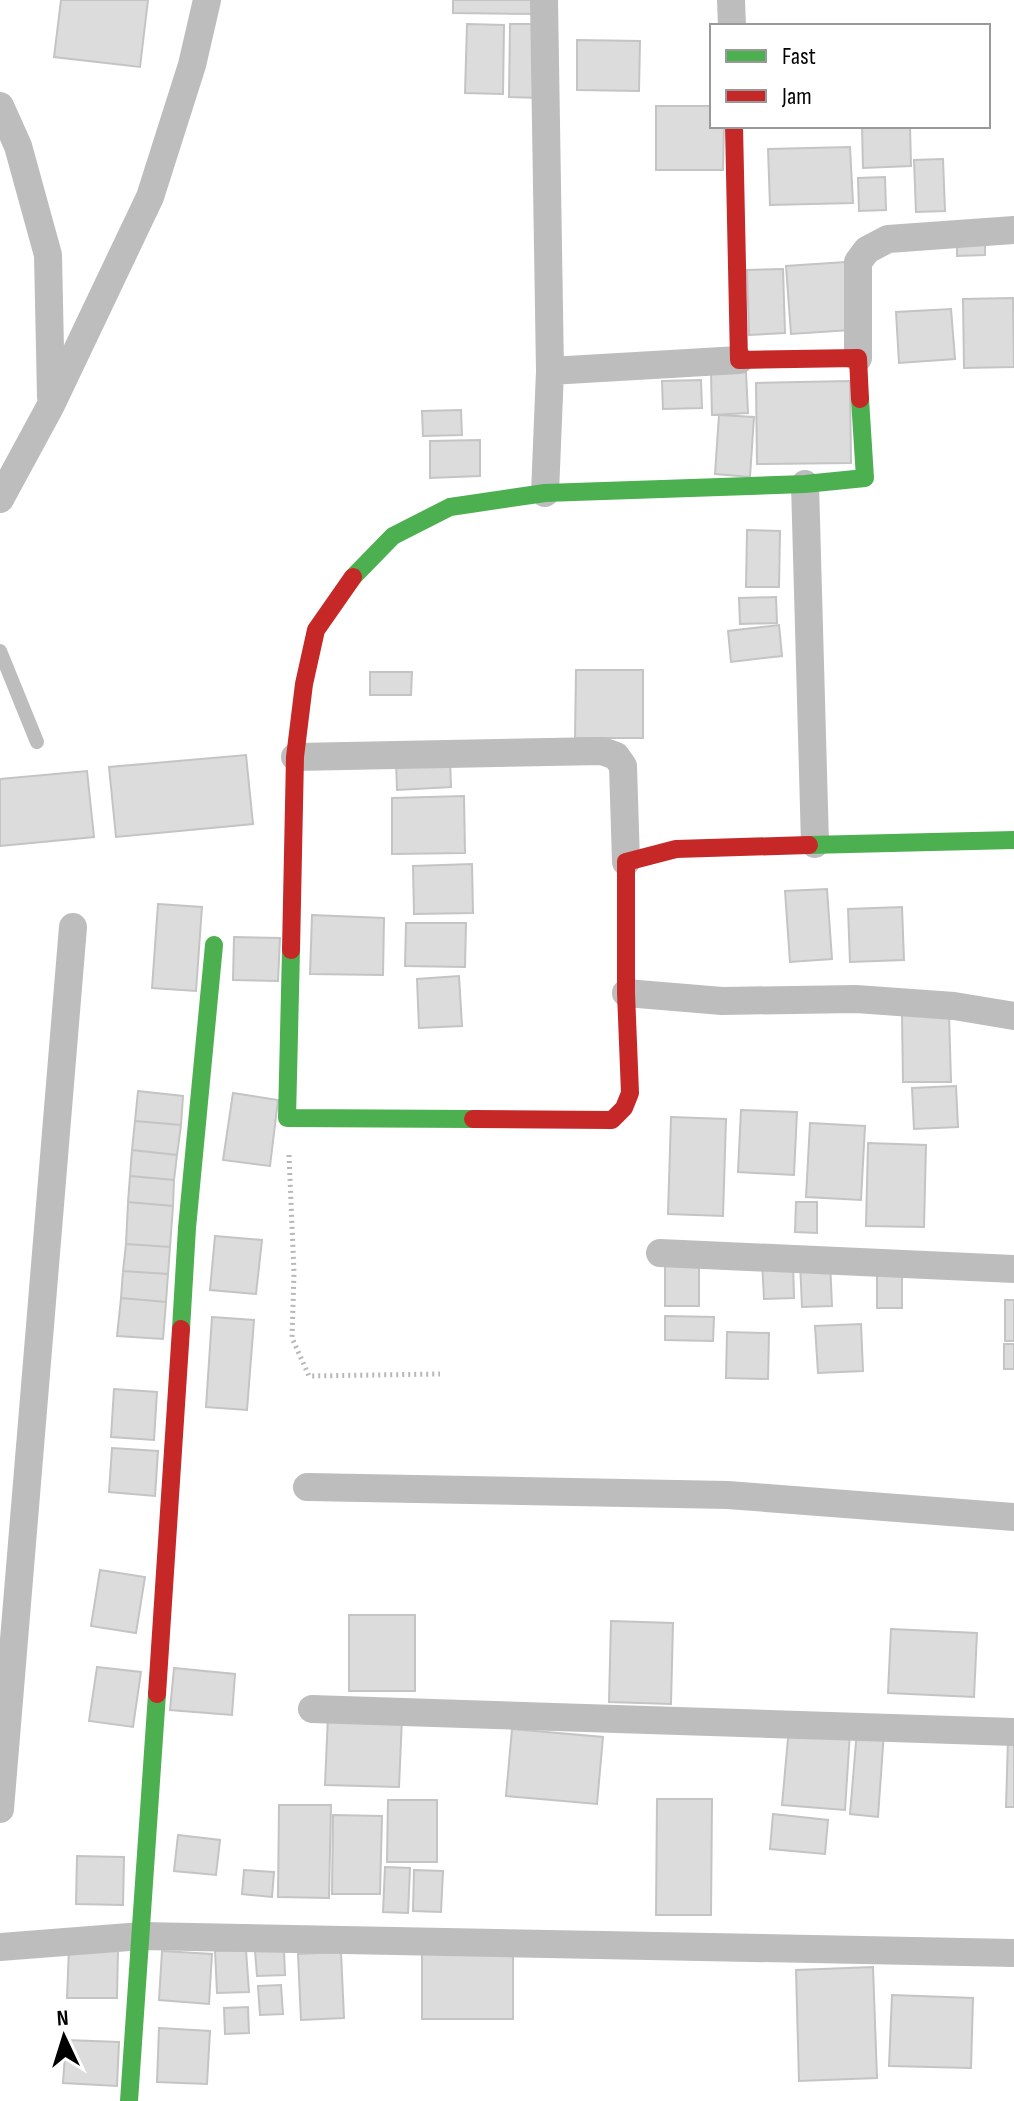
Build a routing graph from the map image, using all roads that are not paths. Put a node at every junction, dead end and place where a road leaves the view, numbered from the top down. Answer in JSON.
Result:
{"nodes":[{"id":1,"x":207,"y":0,"type":"edge"},
{"id":2,"x":544,"y":0,"type":"edge"},
{"id":3,"x":731,"y":0,"type":"edge"},
{"id":4,"x":732,"y":24,"type":"edge"},
{"id":5,"x":0,"y":106,"type":"edge"},
{"id":6,"x":734,"y":128,"type":"edge"},
{"id":7,"x":1014,"y":230,"type":"edge"},
{"id":8,"x":858,"y":358,"type":"junction"},
{"id":9,"x":739,"y":360,"type":"junction"},
{"id":10,"x":550,"y":371,"type":"junction"},
{"id":11,"x":51,"y":405,"type":"junction"},
{"id":12,"x":805,"y":484,"type":"junction"},
{"id":13,"x":545,"y":493,"type":"junction"},
{"id":14,"x":0,"y":499,"type":"edge"},
{"id":15,"x":0,"y":651,"type":"edge"},
{"id":16,"x":37,"y":742,"type":"dead end"},
{"id":17,"x":295,"y":757,"type":"junction"},
{"id":18,"x":1014,"y":840,"type":"edge"},
{"id":19,"x":815,"y":844,"type":"junction"},
{"id":20,"x":626,"y":862,"type":"junction"},
{"id":21,"x":73,"y":927,"type":"dead end"},
{"id":22,"x":214,"y":945,"type":"dead end"},
{"id":23,"x":626,"y":993,"type":"junction"},
{"id":24,"x":1014,"y":1016,"type":"edge"},
{"id":25,"x":660,"y":1253,"type":"dead end"},
{"id":26,"x":1014,"y":1269,"type":"edge"},
{"id":27,"x":307,"y":1487,"type":"dead end"},
{"id":28,"x":1014,"y":1517,"type":"edge"},
{"id":29,"x":312,"y":1709,"type":"dead end"},
{"id":30,"x":1014,"y":1732,"type":"edge"},
{"id":31,"x":0,"y":1809,"type":"edge"},
{"id":32,"x":142,"y":1936,"type":"junction"},
{"id":33,"x":0,"y":1947,"type":"edge"},
{"id":34,"x":1014,"y":1953,"type":"edge"},
{"id":35,"x":129,"y":2101,"type":"edge"}],
"edges":[{"from":1,"to":11,"type":"street"},
{"from":2,"to":10,"type":"street"},
{"from":3,"to":4,"type":"street"},
{"from":5,"to":11,"type":"street"},
{"from":6,"to":9,"type":"street"},
{"from":7,"to":8,"type":"street"},
{"from":8,"to":9,"type":"street"},
{"from":8,"to":12,"type":"street"},
{"from":9,"to":10,"type":"street"},
{"from":10,"to":13,"type":"street"},
{"from":11,"to":14,"type":"street"},
{"from":12,"to":13,"type":"street"},
{"from":12,"to":19,"type":"street"},
{"from":13,"to":17,"type":"street"},
{"from":15,"to":16,"type":"lane"},
{"from":17,"to":20,"type":"street"},
{"from":17,"to":23,"type":"street"},
{"from":18,"to":19,"type":"street"},
{"from":19,"to":20,"type":"street"},
{"from":20,"to":23,"type":"street"},
{"from":21,"to":31,"type":"street"},
{"from":22,"to":32,"type":"street"},
{"from":23,"to":24,"type":"street"},
{"from":25,"to":26,"type":"street"},
{"from":27,"to":28,"type":"street"},
{"from":29,"to":30,"type":"street"},
{"from":32,"to":33,"type":"street"},
{"from":32,"to":34,"type":"street"},
{"from":32,"to":35,"type":"street"}]}
